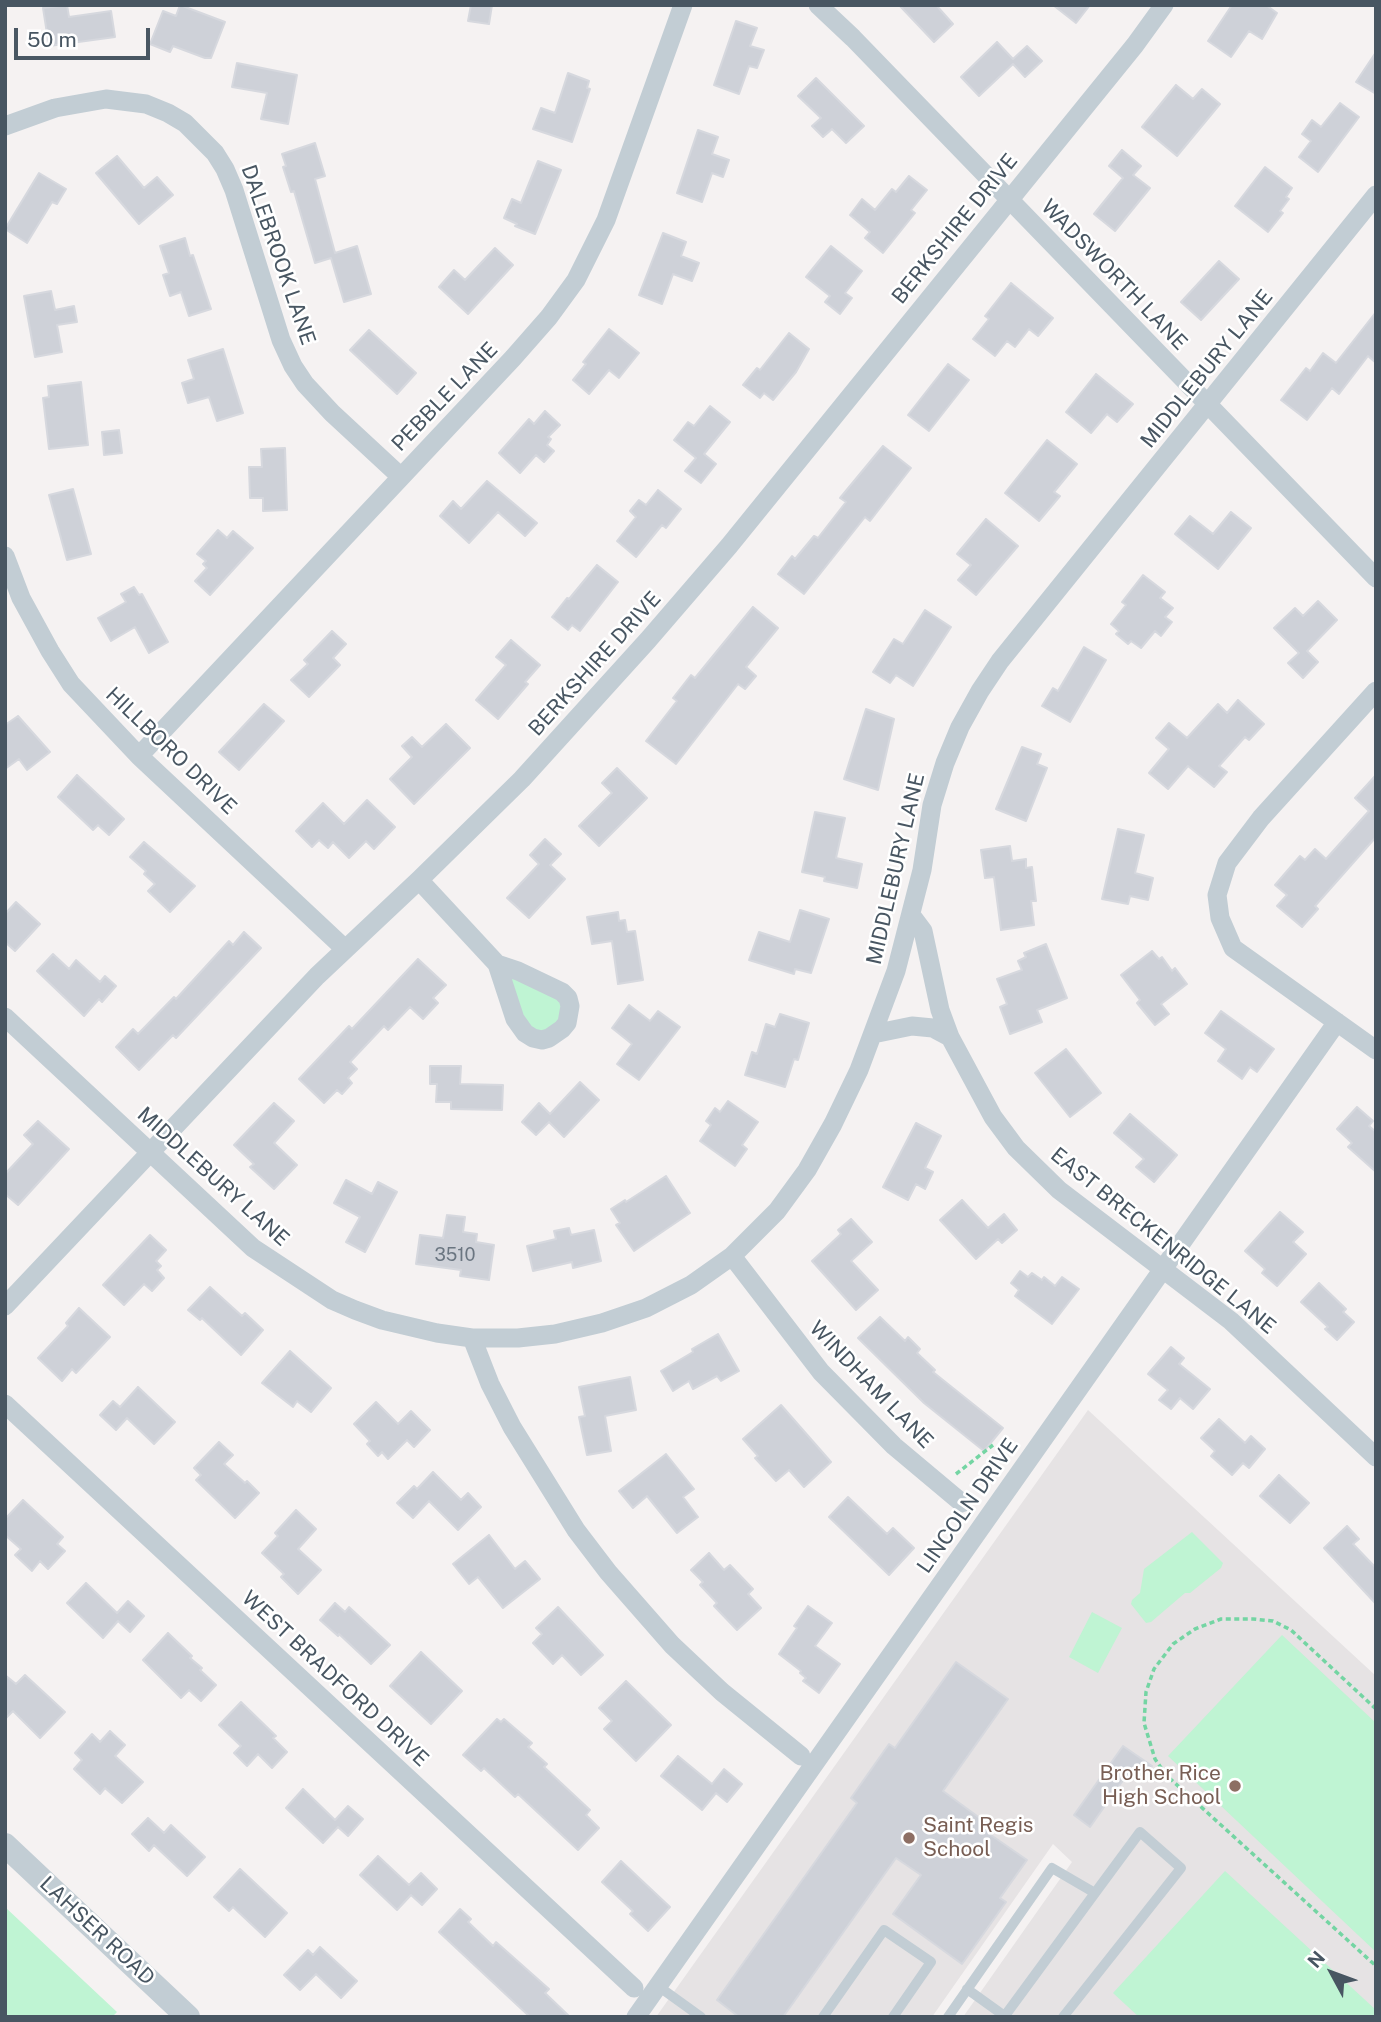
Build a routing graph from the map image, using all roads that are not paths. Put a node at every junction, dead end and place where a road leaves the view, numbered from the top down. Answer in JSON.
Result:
{"nodes":[{"id":1,"x":683,"y":5,"type":"edge"},
{"id":2,"x":818,"y":5,"type":"edge"},
{"id":3,"x":1164,"y":5,"type":"edge"},
{"id":4,"x":5,"y":126,"type":"edge"},
{"id":5,"x":1376,"y":195,"type":"edge"},
{"id":6,"x":1009,"y":198,"type":"junction"},
{"id":7,"x":1206,"y":405,"type":"junction"},
{"id":8,"x":400,"y":476,"type":"junction"},
{"id":9,"x":5,"y":556,"type":"edge"},
{"id":10,"x":1376,"y":578,"type":"edge"},
{"id":11,"x":1376,"y":691,"type":"edge"},
{"id":12,"x":139,"y":756,"type":"junction"},
{"id":13,"x":419,"y":880,"type":"junction"},
{"id":14,"x":911,"y":915,"type":"junction"},
{"id":15,"x":345,"y":949,"type":"junction"},
{"id":16,"x":497,"y":964,"type":"dead end"},
{"id":17,"x":5,"y":1017,"type":"edge"},
{"id":18,"x":1337,"y":1022,"type":"junction"},
{"id":19,"x":873,"y":1034,"type":"junction"},
{"id":20,"x":950,"y":1037,"type":"junction"},
{"id":21,"x":1376,"y":1050,"type":"edge"},
{"id":22,"x":149,"y":1153,"type":"junction"},
{"id":23,"x":732,"y":1256,"type":"junction"},
{"id":24,"x":1164,"y":1269,"type":"junction"},
{"id":25,"x":5,"y":1306,"type":"edge"},
{"id":26,"x":472,"y":1338,"type":"junction"},
{"id":27,"x":5,"y":1404,"type":"edge"},
{"id":28,"x":1376,"y":1457,"type":"edge"},
{"id":29,"x":962,"y":1503,"type":"dead end"},
{"id":30,"x":801,"y":1756,"type":"dead end"},
{"id":31,"x":5,"y":1845,"type":"edge"},
{"id":32,"x":1095,"y":1893,"type":"junction"},
{"id":33,"x":658,"y":1986,"type":"junction"},
{"id":34,"x":634,"y":1988,"type":"dead end"},
{"id":35,"x":968,"y":1989,"type":"junction"},
{"id":36,"x":1005,"y":2016,"type":"edge"},
{"id":37,"x":188,"y":2017,"type":"edge"},
{"id":38,"x":636,"y":2017,"type":"edge"},
{"id":39,"x":701,"y":2017,"type":"edge"},
{"id":40,"x":823,"y":2017,"type":"edge"},
{"id":41,"x":893,"y":2017,"type":"edge"},
{"id":42,"x":948,"y":2017,"type":"edge"},
{"id":43,"x":1063,"y":2017,"type":"edge"}],
"edges":[{"from":1,"to":8,"type":"street","name":"PEBBLE LANE"},
{"from":2,"to":6,"type":"street","name":"WADSWORTH LANE"},
{"from":3,"to":6,"type":"street","name":"BERKSHIRE DRIVE"},
{"from":4,"to":8,"type":"street","name":"DALEBROOK LANE"},
{"from":5,"to":7,"type":"street","name":"MIDDLEBURY LANE"},
{"from":6,"to":7,"type":"street","name":"WADSWORTH LANE"},
{"from":6,"to":13,"type":"street","name":"BERKSHIRE DRIVE"},
{"from":7,"to":10,"type":"street","name":"WADSWORTH LANE"},
{"from":7,"to":14,"type":"street","name":"MIDDLEBURY LANE"},
{"from":8,"to":12,"type":"street","name":"PEBBLE LANE"},
{"from":9,"to":12,"type":"street","name":"HILLBORO DRIVE"},
{"from":11,"to":18,"type":"street"},
{"from":12,"to":15,"type":"street","name":"HILLBORO DRIVE"},
{"from":13,"to":15,"type":"street","name":"BERKSHIRE DRIVE"},
{"from":13,"to":16,"type":"street"},
{"from":14,"to":19,"type":"street","name":"MIDDLEBURY LANE"},
{"from":14,"to":20,"type":"street","name":"EAST BRECKENRIDGE LANE"},
{"from":15,"to":22,"type":"street","name":"BERKSHIRE DRIVE"},
{"from":17,"to":22,"type":"street","name":"MIDDLEBURY LANE"},
{"from":18,"to":21,"type":"street"},
{"from":18,"to":24,"type":"street","name":"LINCOLN DRIVE"},
{"from":19,"to":20,"type":"street"},
{"from":19,"to":23,"type":"street","name":"MIDDLEBURY LANE"},
{"from":20,"to":24,"type":"street","name":"EAST BRECKENRIDGE LANE"},
{"from":22,"to":25,"type":"street","name":"BERKSHIRE DRIVE"},
{"from":22,"to":26,"type":"street","name":"MIDDLEBURY LANE"},
{"from":23,"to":26,"type":"street","name":"MIDDLEBURY LANE"},
{"from":23,"to":29,"type":"street","name":"WINDHAM LANE"},
{"from":24,"to":28,"type":"street","name":"EAST BRECKENRIDGE LANE"},
{"from":24,"to":33,"type":"street","name":"LINCOLN DRIVE"},
{"from":26,"to":30,"type":"street"},
{"from":27,"to":34,"type":"street","name":"WEST BRADFORD DRIVE"},
{"from":31,"to":37,"type":"street","name":"LAHSER ROAD"},
{"from":32,"to":35,"type":"lane"},
{"from":32,"to":36,"type":"lane"},
{"from":32,"to":43,"type":"lane"},
{"from":33,"to":38,"type":"street","name":"LINCOLN DRIVE"},
{"from":33,"to":39,"type":"lane"},
{"from":35,"to":36,"type":"lane"},
{"from":35,"to":42,"type":"lane"},
{"from":40,"to":41,"type":"lane"}]}
